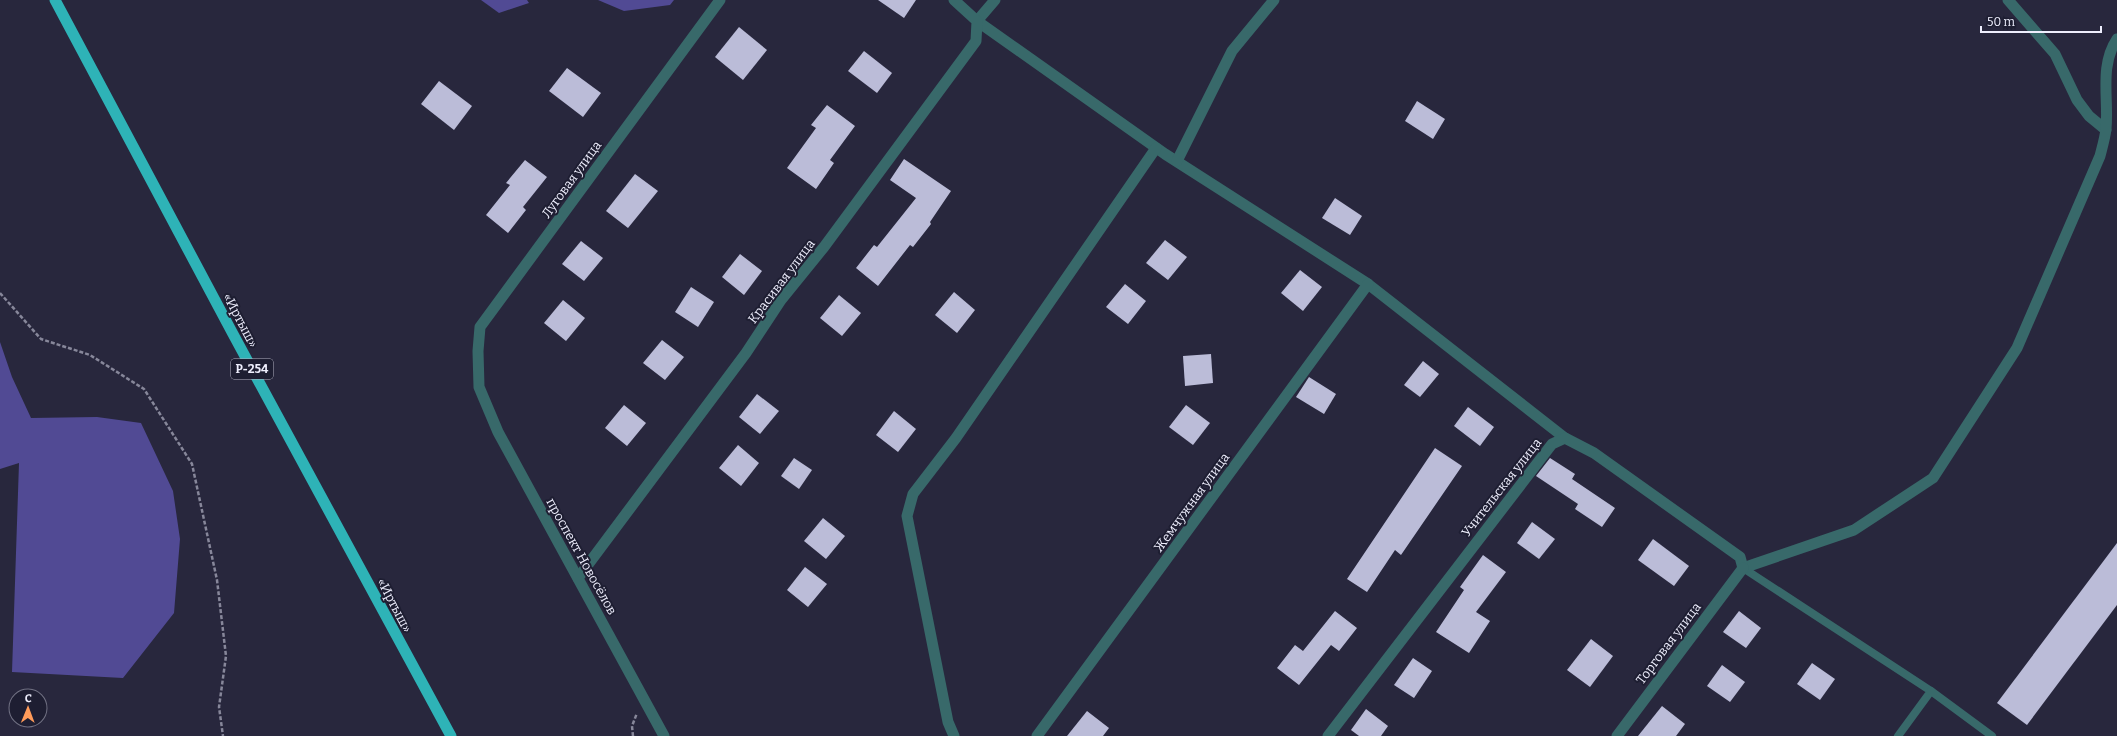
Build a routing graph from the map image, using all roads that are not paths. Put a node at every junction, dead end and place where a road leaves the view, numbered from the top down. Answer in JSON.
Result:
{"nodes":[{"id":1,"x":56,"y":0,"type":"edge"},
{"id":2,"x":720,"y":0,"type":"edge"},
{"id":3,"x":954,"y":0,"type":"edge"},
{"id":4,"x":995,"y":0,"type":"edge"},
{"id":5,"x":1274,"y":0,"type":"edge"},
{"id":6,"x":2008,"y":0,"type":"edge"},
{"id":7,"x":977,"y":21,"type":"junction"},
{"id":8,"x":2117,"y":39,"type":"edge"},
{"id":9,"x":2106,"y":130,"type":"junction"},
{"id":10,"x":1156,"y":148,"type":"junction"},
{"id":11,"x":1177,"y":161,"type":"junction"},
{"id":12,"x":1368,"y":284,"type":"junction"},
{"id":13,"x":479,"y":387,"type":"joint"},
{"id":14,"x":1565,"y":438,"type":"junction"},
{"id":15,"x":1743,"y":568,"type":"junction"},
{"id":16,"x":578,"y":578,"type":"junction"},
{"id":17,"x":1930,"y":691,"type":"junction"},
{"id":18,"x":451,"y":736,"type":"edge"},
{"id":19,"x":664,"y":736,"type":"edge"},
{"id":20,"x":954,"y":736,"type":"edge"},
{"id":21,"x":1037,"y":736,"type":"edge"},
{"id":22,"x":1328,"y":736,"type":"edge"},
{"id":23,"x":1617,"y":736,"type":"edge"},
{"id":24,"x":1898,"y":736,"type":"edge"},
{"id":25,"x":1992,"y":736,"type":"edge"}],
"edges":[{"from":1,"to":18,"type":"highway","name":"«Иртыш»","number":"Р-254"},
{"from":2,"to":13,"type":"street","name":"Луговая улица"},
{"from":3,"to":7,"type":"street"},
{"from":4,"to":7,"type":"street"},
{"from":5,"to":11,"type":"street"},
{"from":6,"to":9,"type":"street"},
{"from":7,"to":10,"type":"street"},
{"from":7,"to":16,"type":"street","name":"Красивая улица"},
{"from":8,"to":9,"type":"street"},
{"from":9,"to":15,"type":"street"},
{"from":10,"to":11,"type":"street"},
{"from":10,"to":20,"type":"street"},
{"from":11,"to":12,"type":"street"},
{"from":12,"to":14,"type":"street"},
{"from":12,"to":21,"type":"street","name":"Жемчужная улица"},
{"from":13,"to":16,"type":"street","name":"проспект Новосёлов"},
{"from":14,"to":15,"type":"street"},
{"from":14,"to":22,"type":"street","name":"Учительская улица"},
{"from":15,"to":17,"type":"lane"},
{"from":15,"to":23,"type":"street","name":"Торговая улица"},
{"from":16,"to":19,"type":"street","name":"проспект Новосёлов"},
{"from":17,"to":24,"type":"lane"},
{"from":17,"to":25,"type":"lane"}]}
